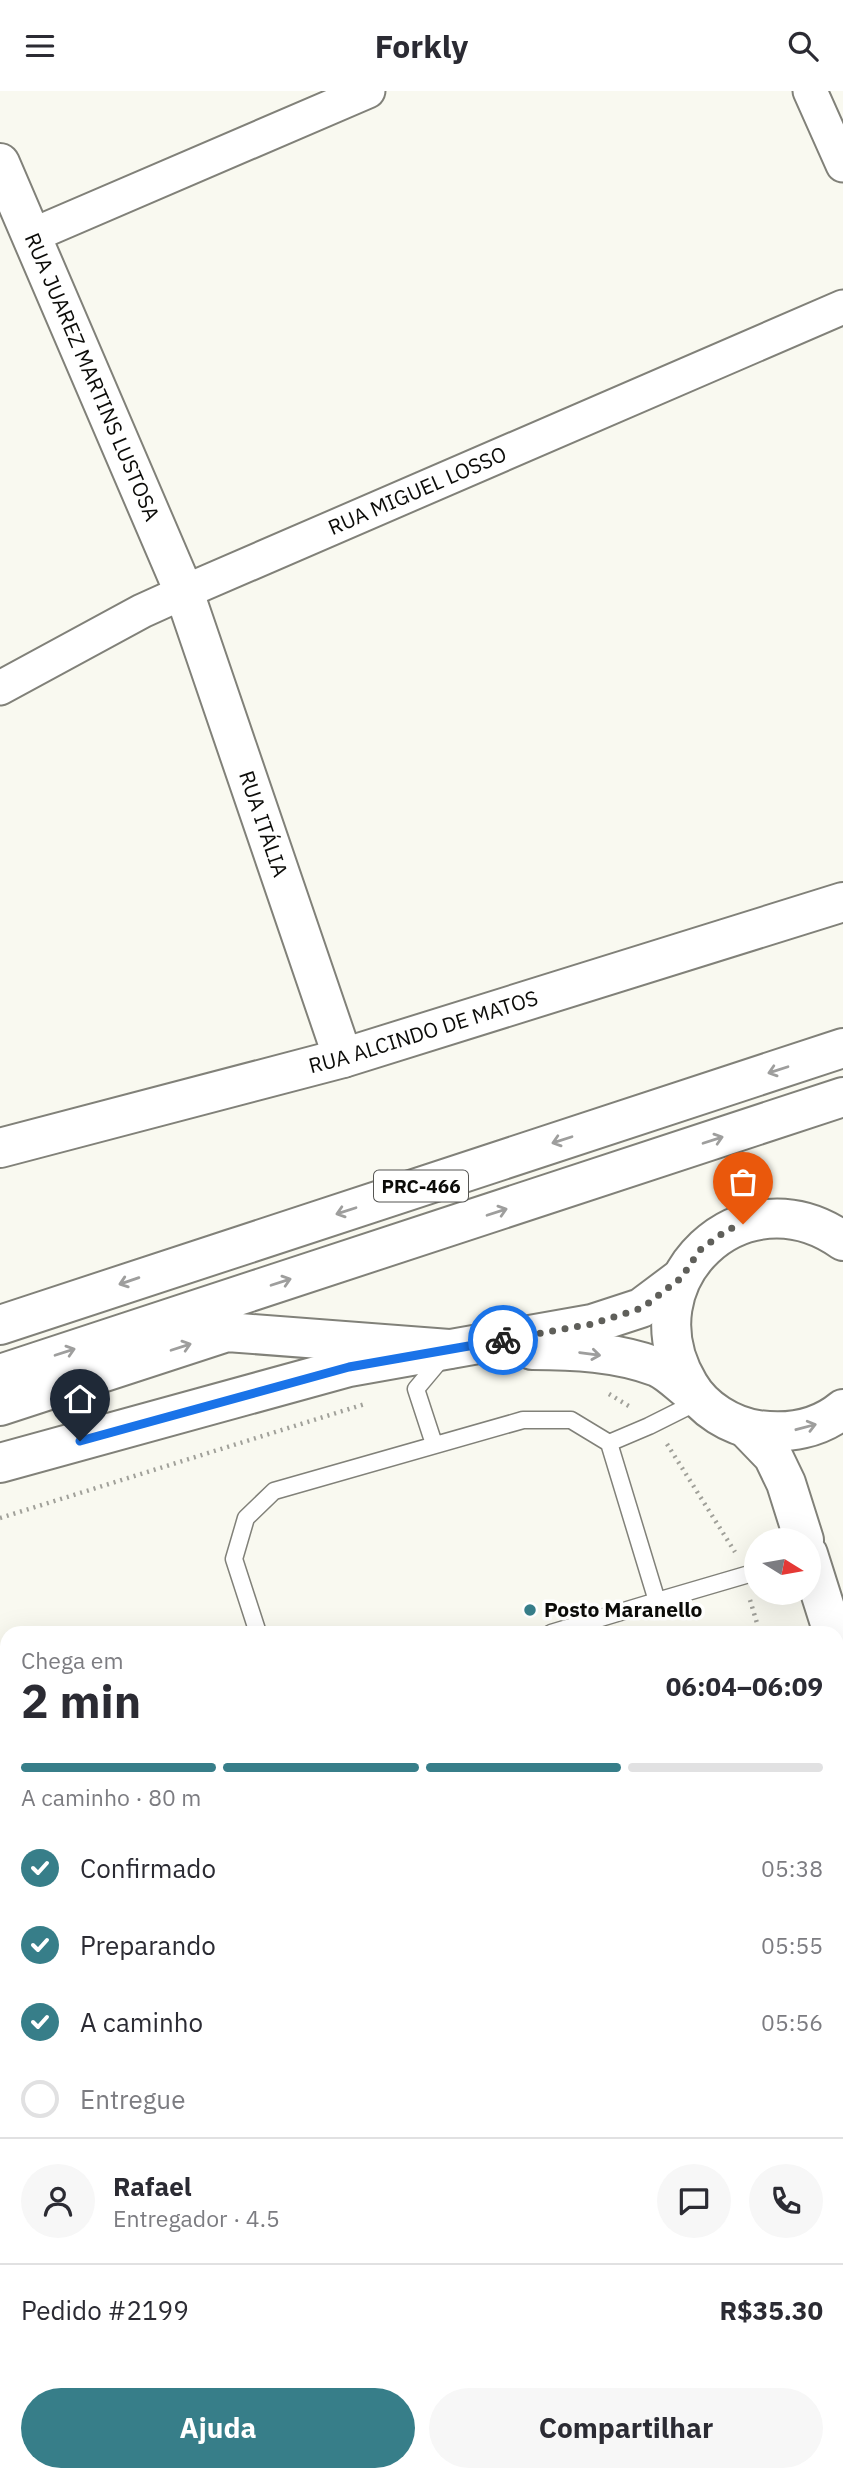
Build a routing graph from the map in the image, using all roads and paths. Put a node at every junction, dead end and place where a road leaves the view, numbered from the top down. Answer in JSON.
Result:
{"nodes":[{"id":1,"x":368,"y":91,"type":"edge"},
{"id":2,"x":810,"y":91,"type":"edge"},
{"id":3,"x":0,"y":163,"type":"edge"},
{"id":4,"x":843,"y":165,"type":"edge"},
{"id":5,"x":33,"y":235,"type":"junction"},
{"id":6,"x":843,"y":307,"type":"edge"},
{"id":7,"x":184,"y":592,"type":"junction"},
{"id":8,"x":0,"y":688,"type":"edge"},
{"id":9,"x":843,"y":902,"type":"edge"},
{"id":10,"x":843,"y":1048,"type":"edge"},
{"id":11,"x":343,"y":1058,"type":"junction"},
{"id":12,"x":843,"y":1097,"type":"edge"},
{"id":13,"x":0,"y":1148,"type":"edge"},
{"id":14,"x":837,"y":1235,"type":"edge"},
{"id":15,"x":681,"y":1278,"type":"junction"},
{"id":16,"x":0,"y":1325,"type":"edge"},
{"id":17,"x":449,"y":1349,"type":"junction"},
{"id":18,"x":0,"y":1374,"type":"edge"},
{"id":19,"x":416,"y":1389,"type":"junction"},
{"id":20,"x":604,"y":1390,"type":"dead end"},
{"id":21,"x":697,"y":1397,"type":"junction"},
{"id":22,"x":0,"y":1406,"type":"edge"},
{"id":23,"x":843,"y":1409,"type":"edge"},
{"id":24,"x":649,"y":1426,"type":"junction"},
{"id":25,"x":746,"y":1428,"type":"junction"},
{"id":26,"x":609,"y":1443,"type":"junction"},
{"id":27,"x":434,"y":1444,"type":"junction"},
{"id":28,"x":0,"y":1463,"type":"edge"},
{"id":29,"x":0,"y":1518,"type":"edge"},
{"id":30,"x":800,"y":1528,"type":"edge"},
{"id":31,"x":744,"y":1566,"type":"edge"},
{"id":32,"x":744,"y":1576,"type":"edge"},
{"id":33,"x":821,"y":1594,"type":"edge"},
{"id":34,"x":657,"y":1601,"type":"junction"},
{"id":35,"x":755,"y":1605,"type":"edge"},
{"id":36,"x":256,"y":1626,"type":"edge"},
{"id":37,"x":574,"y":1626,"type":"edge"},
{"id":38,"x":759,"y":1626,"type":"edge"},
{"id":39,"x":831,"y":1626,"type":"edge"}],
"edges":[{"from":1,"to":5,"type":"street"},
{"from":2,"to":4,"type":"street"},
{"from":3,"to":5,"type":"main road","name":"RUA JUAREZ MARTINS LUSTOSA"},
{"from":5,"to":7,"type":"main road","name":"RUA JUAREZ MARTINS LUSTOSA"},
{"from":6,"to":7,"type":"street","name":"RUA MIGUEL LOSSO"},
{"from":7,"to":8,"type":"street","name":"RUA MIGUEL LOSSO"},
{"from":7,"to":11,"type":"main road","name":"RUA ITÁLIA"},
{"from":9,"to":11,"type":"main road","name":"RUA ALCINDO DE MATOS"},
{"from":10,"to":16,"type":"main road","number":"PRC-466","one_way":true},
{"from":11,"to":13,"type":"main road","name":"RUA ALCINDO DE MATOS"},
{"from":18,"to":12,"type":"main road","number":"PRC-466","one_way":true},
{"from":14,"to":15,"type":"main road"},
{"from":15,"to":17,"type":"main road"},
{"from":15,"to":21,"type":"main road"},
{"from":17,"to":19,"type":"lane"},
{"from":17,"to":21,"type":"main road","one_way":true},
{"from":22,"to":17,"type":"main road","one_way":true},
{"from":17,"to":28,"type":"main road"},
{"from":19,"to":27,"type":"lane"},
{"from":19,"to":29,"type":"path"},
{"from":20,"to":24,"type":"path"},
{"from":21,"to":24,"type":"lane"},
{"from":21,"to":25,"type":"main road"},
{"from":25,"to":23,"type":"main road","one_way":true},
{"from":24,"to":26,"type":"lane"},
{"from":24,"to":31,"type":"path"},
{"from":25,"to":30,"type":"main road"},
{"from":26,"to":27,"type":"lane"},
{"from":26,"to":34,"type":"lane"},
{"from":27,"to":36,"type":"lane"},
{"from":32,"to":34,"type":"lane"},
{"from":33,"to":39,"type":"main road"},
{"from":34,"to":37,"type":"lane"},
{"from":35,"to":38,"type":"path"}]}
